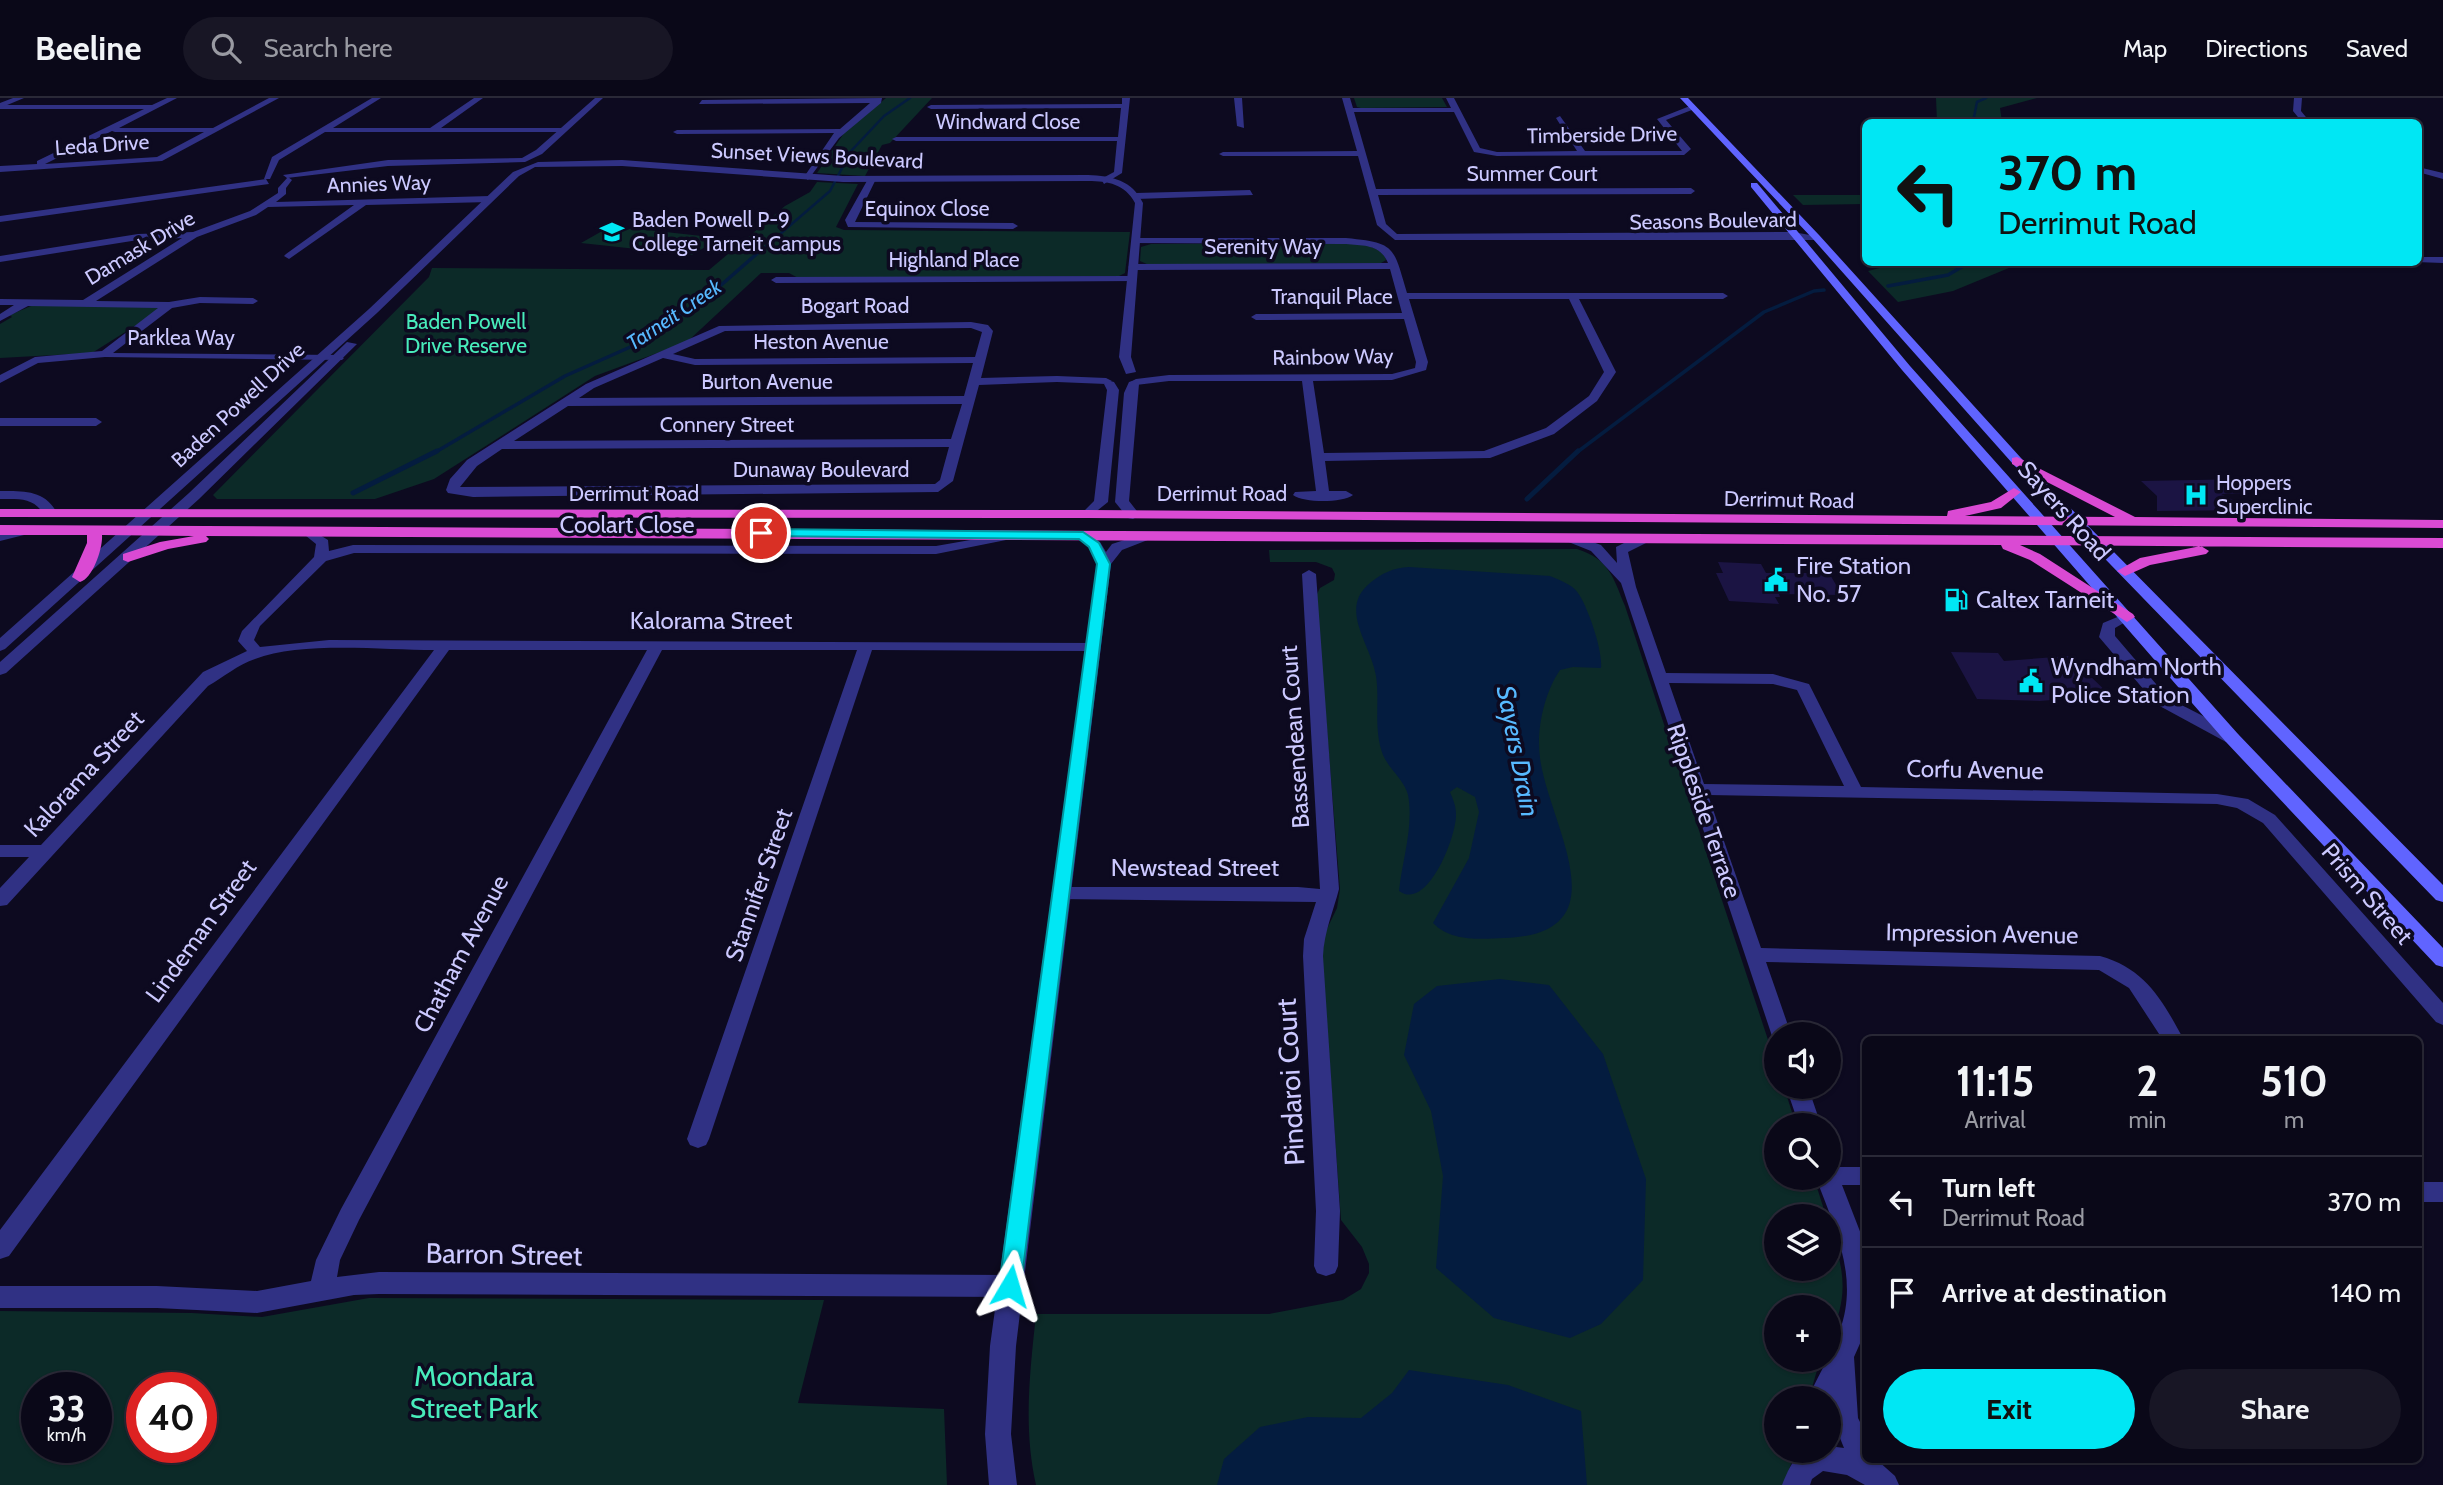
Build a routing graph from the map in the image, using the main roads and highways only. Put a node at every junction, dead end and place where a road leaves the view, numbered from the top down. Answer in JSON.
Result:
{"nodes":[{"id":1,"x":1684,"y":98,"type":"edge"},
{"id":2,"x":1724,"y":141,"type":"junction"},
{"id":3,"x":1934,"y":367,"type":"junction"},
{"id":4,"x":1906,"y":368,"type":"junction"},
{"id":5,"x":2017,"y":461,"type":"junction"},
{"id":6,"x":2014,"y":492,"type":"junction"},
{"id":7,"x":0,"y":513,"type":"edge"},
{"id":8,"x":1910,"y":522,"type":"junction"},
{"id":9,"x":2041,"y":522,"type":"junction"},
{"id":10,"x":2078,"y":522,"type":"junction"},
{"id":11,"x":2137,"y":522,"type":"junction"},
{"id":12,"x":2443,"y":524,"type":"edge"},
{"id":13,"x":0,"y":530,"type":"edge"},
{"id":14,"x":94,"y":530,"type":"junction"},
{"id":15,"x":257,"y":530,"type":"junction"},
{"id":16,"x":1011,"y":535,"type":"joint"},
{"id":17,"x":1997,"y":541,"type":"junction"},
{"id":18,"x":2059,"y":542,"type":"junction"},
{"id":19,"x":2097,"y":542,"type":"junction"},
{"id":20,"x":2247,"y":542,"type":"junction"},
{"id":21,"x":2443,"y":543,"type":"edge"},
{"id":22,"x":128,"y":557,"type":"road end"},
{"id":23,"x":2125,"y":570,"type":"junction"},
{"id":24,"x":80,"y":577,"type":"road end"},
{"id":25,"x":2127,"y":617,"type":"junction"},
{"id":26,"x":2443,"y":896,"type":"edge"},
{"id":27,"x":2443,"y":960,"type":"edge"}],
"edges":[{"from":1,"to":2,"type":"main road","name":"Sayers Road"},
{"from":2,"to":3,"type":"main road","name":"Sayers Road"},
{"from":2,"to":4,"type":"main road","name":"Sayers Road"},
{"from":3,"to":4,"type":"main road"},
{"from":3,"to":5,"type":"main road","name":"Sayers Road"},
{"from":4,"to":6,"type":"main road","name":"Sayers Road"},
{"from":5,"to":10,"type":"main road","name":"Sayers Road"},
{"from":5,"to":11,"type":"highway"},
{"from":6,"to":8,"type":"highway"},
{"from":6,"to":9,"type":"main road","name":"Sayers Road"},
{"from":7,"to":8,"type":"highway","name":"Derrimut Road"},
{"from":8,"to":9,"type":"highway","name":"Derrimut Road"},
{"from":9,"to":10,"type":"highway","name":"Derrimut Road"},
{"from":9,"to":18,"type":"main road","name":"Sayers Road"},
{"from":10,"to":11,"type":"highway","name":"Derrimut Road"},
{"from":10,"to":19,"type":"main road","name":"Sayers Road"},
{"from":11,"to":12,"type":"highway","name":"Derrimut Road"},
{"from":13,"to":14,"type":"highway","name":"Derrimut Road"},
{"from":14,"to":15,"type":"highway","name":"Derrimut Road"},
{"from":14,"to":24,"type":"highway"},
{"from":15,"to":16,"type":"highway","name":"Derrimut Road"},
{"from":15,"to":22,"type":"highway"},
{"from":16,"to":17,"type":"highway","name":"Derrimut Road"},
{"from":17,"to":18,"type":"highway","name":"Derrimut Road"},
{"from":17,"to":25,"type":"highway"},
{"from":18,"to":19,"type":"highway","name":"Derrimut Road"},
{"from":18,"to":25,"type":"main road","name":"Sayers Road"},
{"from":19,"to":20,"type":"highway","name":"Derrimut Road"},
{"from":19,"to":23,"type":"main road","name":"Sayers Road"},
{"from":20,"to":21,"type":"highway","name":"Derrimut Road"},
{"from":20,"to":23,"type":"highway"},
{"from":23,"to":26,"type":"main road","name":"Sayers Road"},
{"from":25,"to":27,"type":"main road","name":"Sayers Road"}]}
